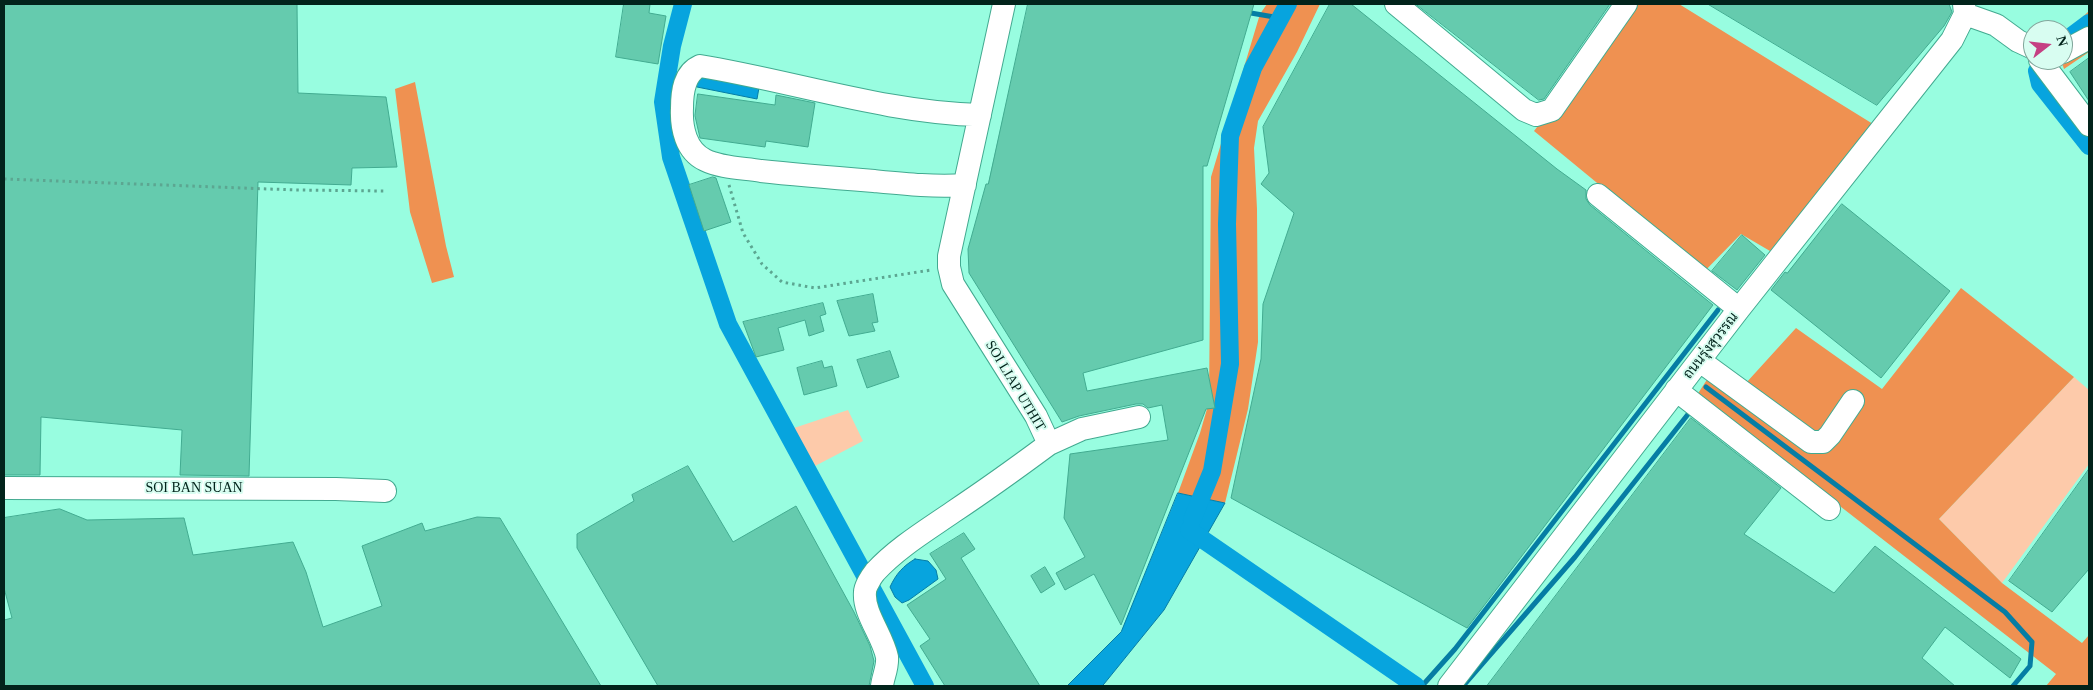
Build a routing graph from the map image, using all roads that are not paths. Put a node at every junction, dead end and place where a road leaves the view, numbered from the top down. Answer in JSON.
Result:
{"nodes":[{"id":1,"x":1004,"y":4,"type":"edge"},
{"id":2,"x":1396,"y":4,"type":"edge"},
{"id":3,"x":1626,"y":4,"type":"edge"},
{"id":4,"x":1965,"y":9,"type":"edge"},
{"id":5,"x":2089,"y":38,"type":"edge"},
{"id":6,"x":2023,"y":44,"type":"edge"},
{"id":7,"x":2073,"y":47,"type":"edge"},
{"id":8,"x":2048,"y":70,"type":"edge"},
{"id":9,"x":980,"y":116,"type":"junction"},
{"id":10,"x":2089,"y":125,"type":"edge"},
{"id":11,"x":965,"y":185,"type":"junction"},
{"id":12,"x":1598,"y":195,"type":"dead end"},
{"id":13,"x":1740,"y":309,"type":"junction"},
{"id":14,"x":1700,"y":361,"type":"junction"},
{"id":15,"x":1676,"y":390,"type":"junction"},
{"id":16,"x":1853,"y":401,"type":"dead end"},
{"id":17,"x":1139,"y":417,"type":"dead end"},
{"id":18,"x":1049,"y":444,"type":"junction"},
{"id":19,"x":4,"y":488,"type":"edge"},
{"id":20,"x":385,"y":491,"type":"dead end"},
{"id":21,"x":1829,"y":509,"type":"dead end"},
{"id":22,"x":882,"y":686,"type":"edge"},
{"id":23,"x":1449,"y":686,"type":"edge"}],
"edges":[{"from":1,"to":9,"type":"street","name":"SOI LIAP UTHIT"},
{"from":2,"to":3,"type":"street"},
{"from":4,"to":6,"type":"street"},
{"from":4,"to":13,"type":"street","name":"ถนนรุ่งสุวรรณ"},
{"from":5,"to":7,"type":"street"},
{"from":8,"to":10,"type":"street"},
{"from":9,"to":11,"type":"street","name":"SOI LIAP UTHIT"},
{"from":9,"to":11,"type":"street"},
{"from":11,"to":18,"type":"street","name":"SOI LIAP UTHIT"},
{"from":12,"to":13,"type":"street"},
{"from":13,"to":14,"type":"street","name":"ถนนรุ่งสุวรรณ"},
{"from":14,"to":15,"type":"street","name":"ถนนรุ่งสุวรรณ"},
{"from":14,"to":16,"type":"street"},
{"from":15,"to":21,"type":"street"},
{"from":15,"to":23,"type":"street","name":"ถนนรุ่งสุวรรณ"},
{"from":17,"to":18,"type":"street"},
{"from":18,"to":22,"type":"street","name":"SOI LIAP UTHIT"},
{"from":19,"to":20,"type":"street","name":"SOI BAN SUAN"}]}
